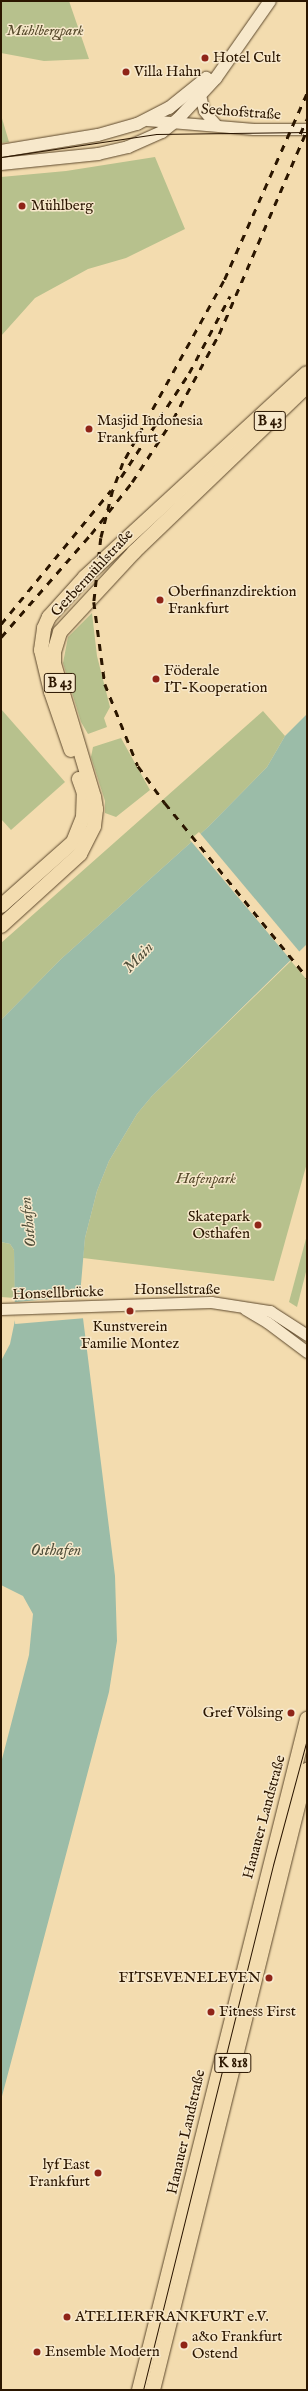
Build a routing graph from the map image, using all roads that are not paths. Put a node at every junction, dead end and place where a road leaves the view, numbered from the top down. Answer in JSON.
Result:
{"nodes":[{"id":1,"x":270,"y":1,"type":"edge"},
{"id":2,"x":226,"y":60,"type":"junction"},
{"id":3,"x":200,"y":95,"type":"junction"},
{"id":4,"x":147,"y":120,"type":"junction"},
{"id":5,"x":174,"y":122,"type":"junction"},
{"id":6,"x":216,"y":125,"type":"junction"},
{"id":7,"x":307,"y":129,"type":"edge"},
{"id":8,"x":17,"y":149,"type":"junction"},
{"id":9,"x":1,"y":151,"type":"edge"},
{"id":10,"x":18,"y":162,"type":"junction"},
{"id":11,"x":1,"y":164,"type":"edge"},
{"id":12,"x":307,"y":373,"type":"edge"},
{"id":13,"x":307,"y":386,"type":"edge"},
{"id":14,"x":59,"y":604,"type":"junction"},
{"id":15,"x":64,"y":625,"type":"junction"},
{"id":16,"x":1,"y":906,"type":"edge"},
{"id":17,"x":1,"y":926,"type":"edge"},
{"id":18,"x":113,"y":1306,"type":"joint"},
{"id":19,"x":242,"y":1308,"type":"junction"},
{"id":20,"x":3,"y":1309,"type":"edge"},
{"id":21,"x":307,"y":1335,"type":"edge"},
{"id":22,"x":307,"y":1352,"type":"edge"},
{"id":23,"x":307,"y":1719,"type":"edge"},
{"id":24,"x":305,"y":1739,"type":"edge"},
{"id":25,"x":307,"y":1757,"type":"edge"},
{"id":26,"x":301,"y":1769,"type":"edge"},
{"id":27,"x":139,"y":2390,"type":"edge"},
{"id":28,"x":153,"y":2390,"type":"edge"}],
"edges":[{"from":1,"to":2,"type":"main road"},
{"from":2,"to":3,"type":"main road"},
{"from":2,"to":4,"type":"main road"},
{"from":3,"to":5,"type":"main road"},
{"from":3,"to":6,"type":"street"},
{"from":4,"to":5,"type":"street","name":"Seehofstraße"},
{"from":4,"to":8,"type":"main road"},
{"from":5,"to":6,"type":"street","name":"Seehofstraße"},
{"from":5,"to":10,"type":"main road"},
{"from":6,"to":7,"type":"street","name":"Seehofstraße"},
{"from":8,"to":9,"type":"main road"},
{"from":8,"to":10,"type":"main road"},
{"from":10,"to":11,"type":"main road"},
{"from":12,"to":14,"type":"main road","name":"Gerbermühlstraße","number":"B 43"},
{"from":13,"to":15,"type":"main road","name":"Gerbermühlstraße","number":"B 43"},
{"from":14,"to":15,"type":"main road"},
{"from":14,"to":16,"type":"main road","name":"Gerbermühlstraße","number":"B 43"},
{"from":15,"to":17,"type":"main road","name":"Gerbermühlstraße","number":"B 43"},
{"from":18,"to":19,"type":"street","name":"Honsellstraße"},
{"from":18,"to":20,"type":"street","name":"Honsellbrücke"},
{"from":19,"to":21,"type":"street","name":"Honsellstraße"},
{"from":19,"to":22,"type":"street","name":"Honsellstraße"},
{"from":23,"to":24,"type":"main road","name":"Hanauer Landstraße","number":"K 818"},
{"from":24,"to":26,"type":"main road","name":"Hanauer Landstraße","number":"K 818"},
{"from":25,"to":26,"type":"main road"},
{"from":26,"to":27,"type":"main road","name":"Hanauer Landstraße","number":"K 818"},
{"from":26,"to":28,"type":"main road","name":"Hanauer Landstraße","number":"K 818"}]}
